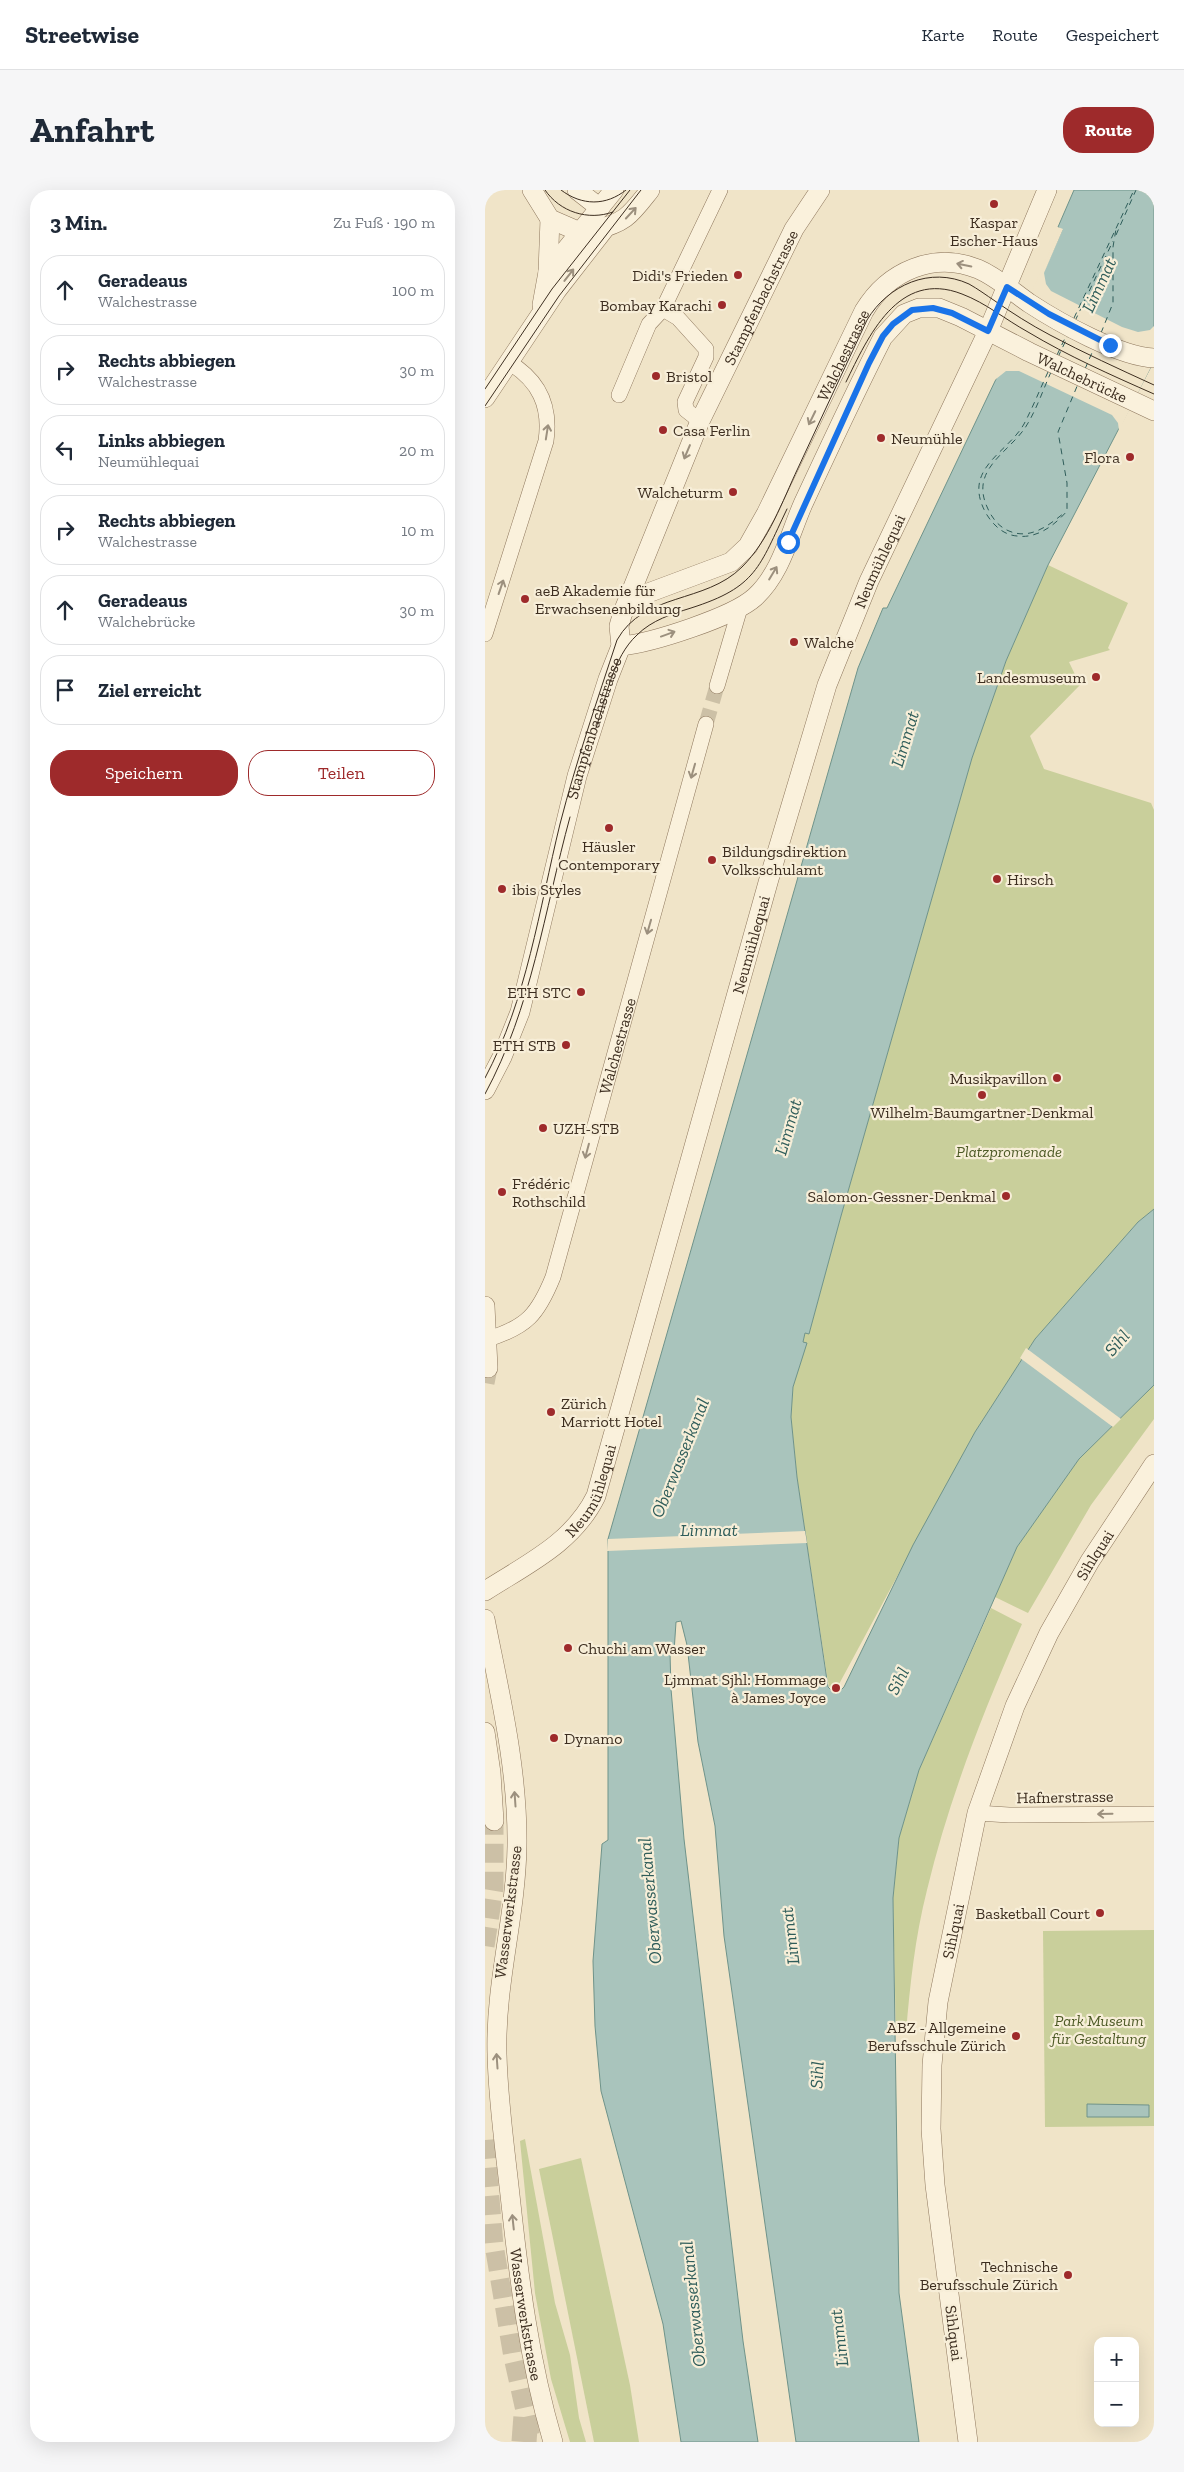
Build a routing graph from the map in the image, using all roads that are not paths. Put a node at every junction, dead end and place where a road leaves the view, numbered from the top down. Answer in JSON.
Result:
{"nodes":[{"id":1,"x":532,"y":190,"type":"edge"},
{"id":2,"x":577,"y":190,"type":"edge"},
{"id":3,"x":615,"y":190,"type":"edge"},
{"id":4,"x":650,"y":190,"type":"edge"},
{"id":5,"x":720,"y":190,"type":"edge"},
{"id":6,"x":819,"y":190,"type":"edge"},
{"id":7,"x":1047,"y":190,"type":"edge"},
{"id":8,"x":600,"y":208,"type":"junction"},
{"id":9,"x":550,"y":219,"type":"junction"},
{"id":10,"x":606,"y":227,"type":"junction"},
{"id":11,"x":580,"y":232,"type":"junction"},
{"id":12,"x":549,"y":272,"type":"junction"},
{"id":13,"x":1007,"y":287,"type":"junction"},
{"id":14,"x":663,"y":309,"type":"junction"},
{"id":15,"x":540,"y":314,"type":"junction"},
{"id":16,"x":988,"y":331,"type":"junction"},
{"id":17,"x":1011,"y":343,"type":"joint"},
{"id":18,"x":1149,"y":357,"type":"edge"},
{"id":19,"x":508,"y":362,"type":"junction"},
{"id":20,"x":619,"y":395,"type":"dead end"},
{"id":21,"x":485,"y":398,"type":"edge"},
{"id":22,"x":1154,"y":411,"type":"edge"},
{"id":23,"x":700,"y":421,"type":"junction"},
{"id":24,"x":740,"y":608,"type":"junction"},
{"id":25,"x":623,"y":612,"type":"junction"},
{"id":26,"x":485,"y":634,"type":"edge"},
{"id":27,"x":621,"y":646,"type":"junction"},
{"id":28,"x":717,"y":686,"type":"tunnel mouth"},
{"id":29,"x":706,"y":724,"type":"tunnel mouth"},
{"id":30,"x":485,"y":1090,"type":"edge"},
{"id":31,"x":485,"y":1306,"type":"edge"},
{"id":32,"x":488,"y":1339,"type":"junction"},
{"id":33,"x":488,"y":1368,"type":"dead end"},
{"id":34,"x":1154,"y":1464,"type":"edge"},
{"id":35,"x":485,"y":1591,"type":"edge"},
{"id":36,"x":485,"y":1619,"type":"edge"},
{"id":37,"x":485,"y":1732,"type":"edge"},
{"id":38,"x":977,"y":1813,"type":"junction"},
{"id":39,"x":1154,"y":1814,"type":"edge"},
{"id":40,"x":494,"y":1821,"type":"tunnel mouth"},
{"id":41,"x":553,"y":2442,"type":"edge"},
{"id":42,"x":967,"y":2442,"type":"edge"}],
"edges":[{"from":1,"to":9,"type":"street"},
{"from":2,"to":8,"type":"street"},
{"from":3,"to":8,"type":"street"},
{"from":10,"to":4,"type":"street","one_way":true},
{"from":5,"to":14,"type":"street"},
{"from":6,"to":23,"type":"street","name":"Stampfenbachstrasse"},
{"from":7,"to":13,"type":"street","name":"Neumühlequai"},
{"from":8,"to":10,"type":"street"},
{"from":8,"to":11,"type":"street"},
{"from":9,"to":11,"type":"street"},
{"from":9,"to":12,"type":"street"},
{"from":10,"to":11,"type":"street"},
{"from":15,"to":10,"type":"street","one_way":true},
{"from":11,"to":12,"type":"street"},
{"from":12,"to":15,"type":"street"},
{"from":13,"to":16,"type":"street","name":"Neumühlequai"},
{"from":13,"to":18,"type":"street","name":"Walchestrasse"},
{"from":13,"to":25,"type":"street","name":"Walchestrasse","one_way":true},
{"from":14,"to":20,"type":"street"},
{"from":14,"to":23,"type":"street"},
{"from":15,"to":19,"type":"street"},
{"from":16,"to":17,"type":"street","name":"Walchestrasse"},
{"from":24,"to":16,"type":"street","name":"Walchestrasse","one_way":true},
{"from":16,"to":35,"type":"street","name":"Neumühlequai"},
{"from":17,"to":22,"type":"street","name":"Walchebrücke"},
{"from":19,"to":21,"type":"street"},
{"from":26,"to":19,"type":"street","one_way":true},
{"from":23,"to":25,"type":"street","name":"Stampfenbachstrasse","one_way":true},
{"from":27,"to":24,"type":"street","name":"Walchestrasse","one_way":true},
{"from":24,"to":28,"type":"street"},
{"from":25,"to":27,"type":"street","name":"Stampfenbachstrasse"},
{"from":27,"to":30,"type":"street","name":"Stampfenbachstrasse"},
{"from":29,"to":32,"type":"street","name":"Walchestrasse","one_way":true},
{"from":31,"to":32,"type":"street"},
{"from":32,"to":33,"type":"street"},
{"from":34,"to":38,"type":"street","name":"Sihlquai"},
{"from":41,"to":36,"type":"street","name":"Wasserwerkstrasse","one_way":true},
{"from":37,"to":40,"type":"street"},
{"from":39,"to":38,"type":"street","name":"Hafnerstrasse","one_way":true},
{"from":38,"to":42,"type":"street","name":"Sihlquai"}]}
